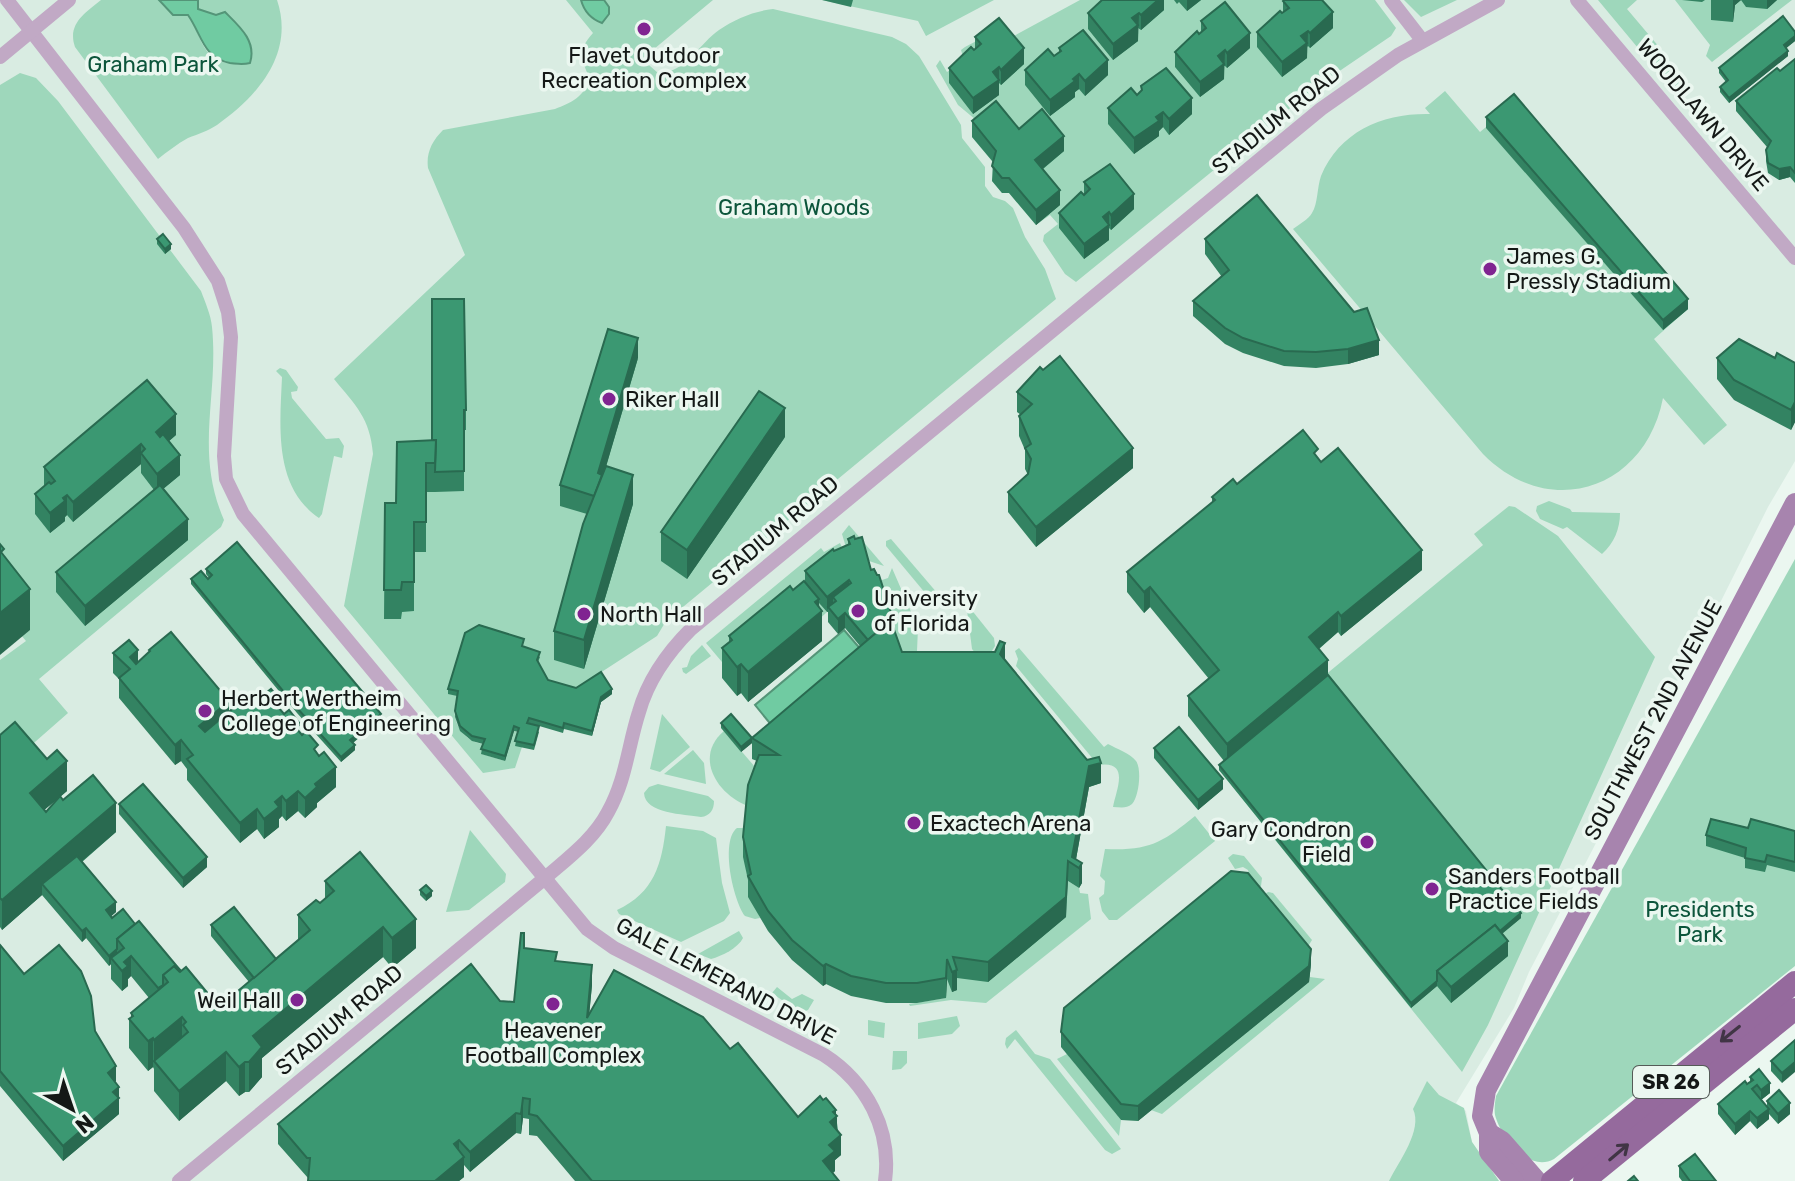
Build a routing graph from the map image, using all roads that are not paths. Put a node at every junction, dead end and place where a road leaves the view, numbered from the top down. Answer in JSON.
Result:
{"nodes":[{"id":1,"x":7,"y":0,"type":"edge"},
{"id":2,"x":69,"y":0,"type":"edge"},
{"id":3,"x":1391,"y":0,"type":"edge"},
{"id":4,"x":1498,"y":0,"type":"edge"},
{"id":5,"x":1577,"y":0,"type":"edge"},
{"id":6,"x":32,"y":30,"type":"junction"},
{"id":7,"x":1422,"y":40,"type":"junction"},
{"id":8,"x":0,"y":57,"type":"edge"},
{"id":9,"x":1795,"y":258,"type":"edge"},
{"id":10,"x":1795,"y":503,"type":"edge"},
{"id":11,"x":545,"y":878,"type":"junction"},
{"id":12,"x":1795,"y":982,"type":"edge"},
{"id":13,"x":1795,"y":1009,"type":"edge"},
{"id":14,"x":1489,"y":1133,"type":"junction"},
{"id":15,"x":179,"y":1181,"type":"edge"},
{"id":16,"x":885,"y":1181,"type":"edge"},
{"id":17,"x":1514,"y":1181,"type":"edge"},
{"id":18,"x":1537,"y":1181,"type":"edge"},
{"id":19,"x":1552,"y":1181,"type":"edge"},
{"id":20,"x":1584,"y":1181,"type":"edge"}],
"edges":[{"from":1,"to":6,"type":"street","name":"GALE LEMERAND DRIVE"},
{"from":2,"to":6,"type":"street"},
{"from":3,"to":7,"type":"street"},
{"from":4,"to":7,"type":"street","name":"STADIUM ROAD"},
{"from":5,"to":9,"type":"street","name":"WOODLAWN DRIVE"},
{"from":6,"to":8,"type":"street"},
{"from":6,"to":11,"type":"street","name":"GALE LEMERAND DRIVE"},
{"from":7,"to":11,"type":"street","name":"STADIUM ROAD"},
{"from":10,"to":14,"type":"main road","name":"SOUTHWEST 2ND AVENUE"},
{"from":11,"to":15,"type":"street","name":"STADIUM ROAD"},
{"from":11,"to":16,"type":"street","name":"GALE LEMERAND DRIVE"},
{"from":12,"to":19,"type":"main road","number":"SR 26","one_way":true},
{"from":20,"to":13,"type":"main road","number":"SR 26","one_way":true},
{"from":14,"to":17,"type":"main road","name":"SOUTHWEST 2ND AVENUE"},
{"from":14,"to":18,"type":"main road"}]}
